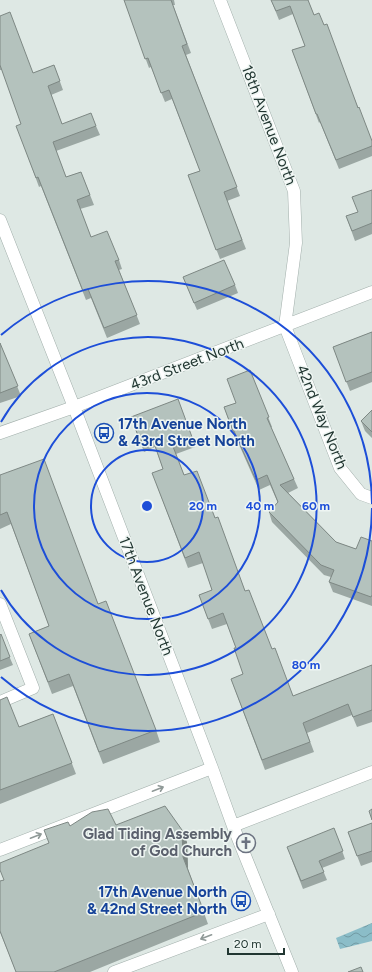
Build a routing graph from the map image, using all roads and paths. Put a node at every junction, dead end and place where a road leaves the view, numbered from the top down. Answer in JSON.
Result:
{"nodes":[{"id":1,"x":220,"y":0,"type":"edge"},
{"id":2,"x":0,"y":220,"type":"edge"},
{"id":3,"x":372,"y":292,"type":"edge"},
{"id":4,"x":285,"y":326,"type":"junction"},
{"id":5,"x":74,"y":407,"type":"junction"},
{"id":6,"x":0,"y":433,"type":"edge"},
{"id":7,"x":372,"y":498,"type":"edge"},
{"id":8,"x":0,"y":604,"type":"edge"},
{"id":9,"x":0,"y":702,"type":"edge"},
{"id":10,"x":212,"y":768,"type":"junction"},
{"id":11,"x":372,"y":772,"type":"edge"},
{"id":12,"x":233,"y":826,"type":"junction"},
{"id":13,"x":0,"y":850,"type":"edge"},
{"id":14,"x":269,"y":914,"type":"junction"},
{"id":15,"x":114,"y":972,"type":"edge"},
{"id":16,"x":292,"y":972,"type":"edge"}],
"edges":[{"from":1,"to":4,"type":"street","name":"18th Avenue North"},
{"from":2,"to":5,"type":"street","name":"17th Avenue North"},
{"from":3,"to":4,"type":"street","name":"43rd Street North"},
{"from":4,"to":5,"type":"street","name":"43rd Street North"},
{"from":4,"to":7,"type":"street","name":"42nd Way North"},
{"from":5,"to":6,"type":"street","name":"43rd Street North"},
{"from":5,"to":10,"type":"street","name":"17th Avenue North"},
{"from":8,"to":9,"type":"street"},
{"from":10,"to":12,"type":"street","name":"17th Avenue North"},
{"from":13,"to":10,"type":"street","one_way":true},
{"from":11,"to":12,"type":"street"},
{"from":12,"to":14,"type":"street","name":"17th Avenue North"},
{"from":14,"to":15,"type":"street","one_way":true},
{"from":14,"to":16,"type":"street","name":"17th Avenue North"}]}
